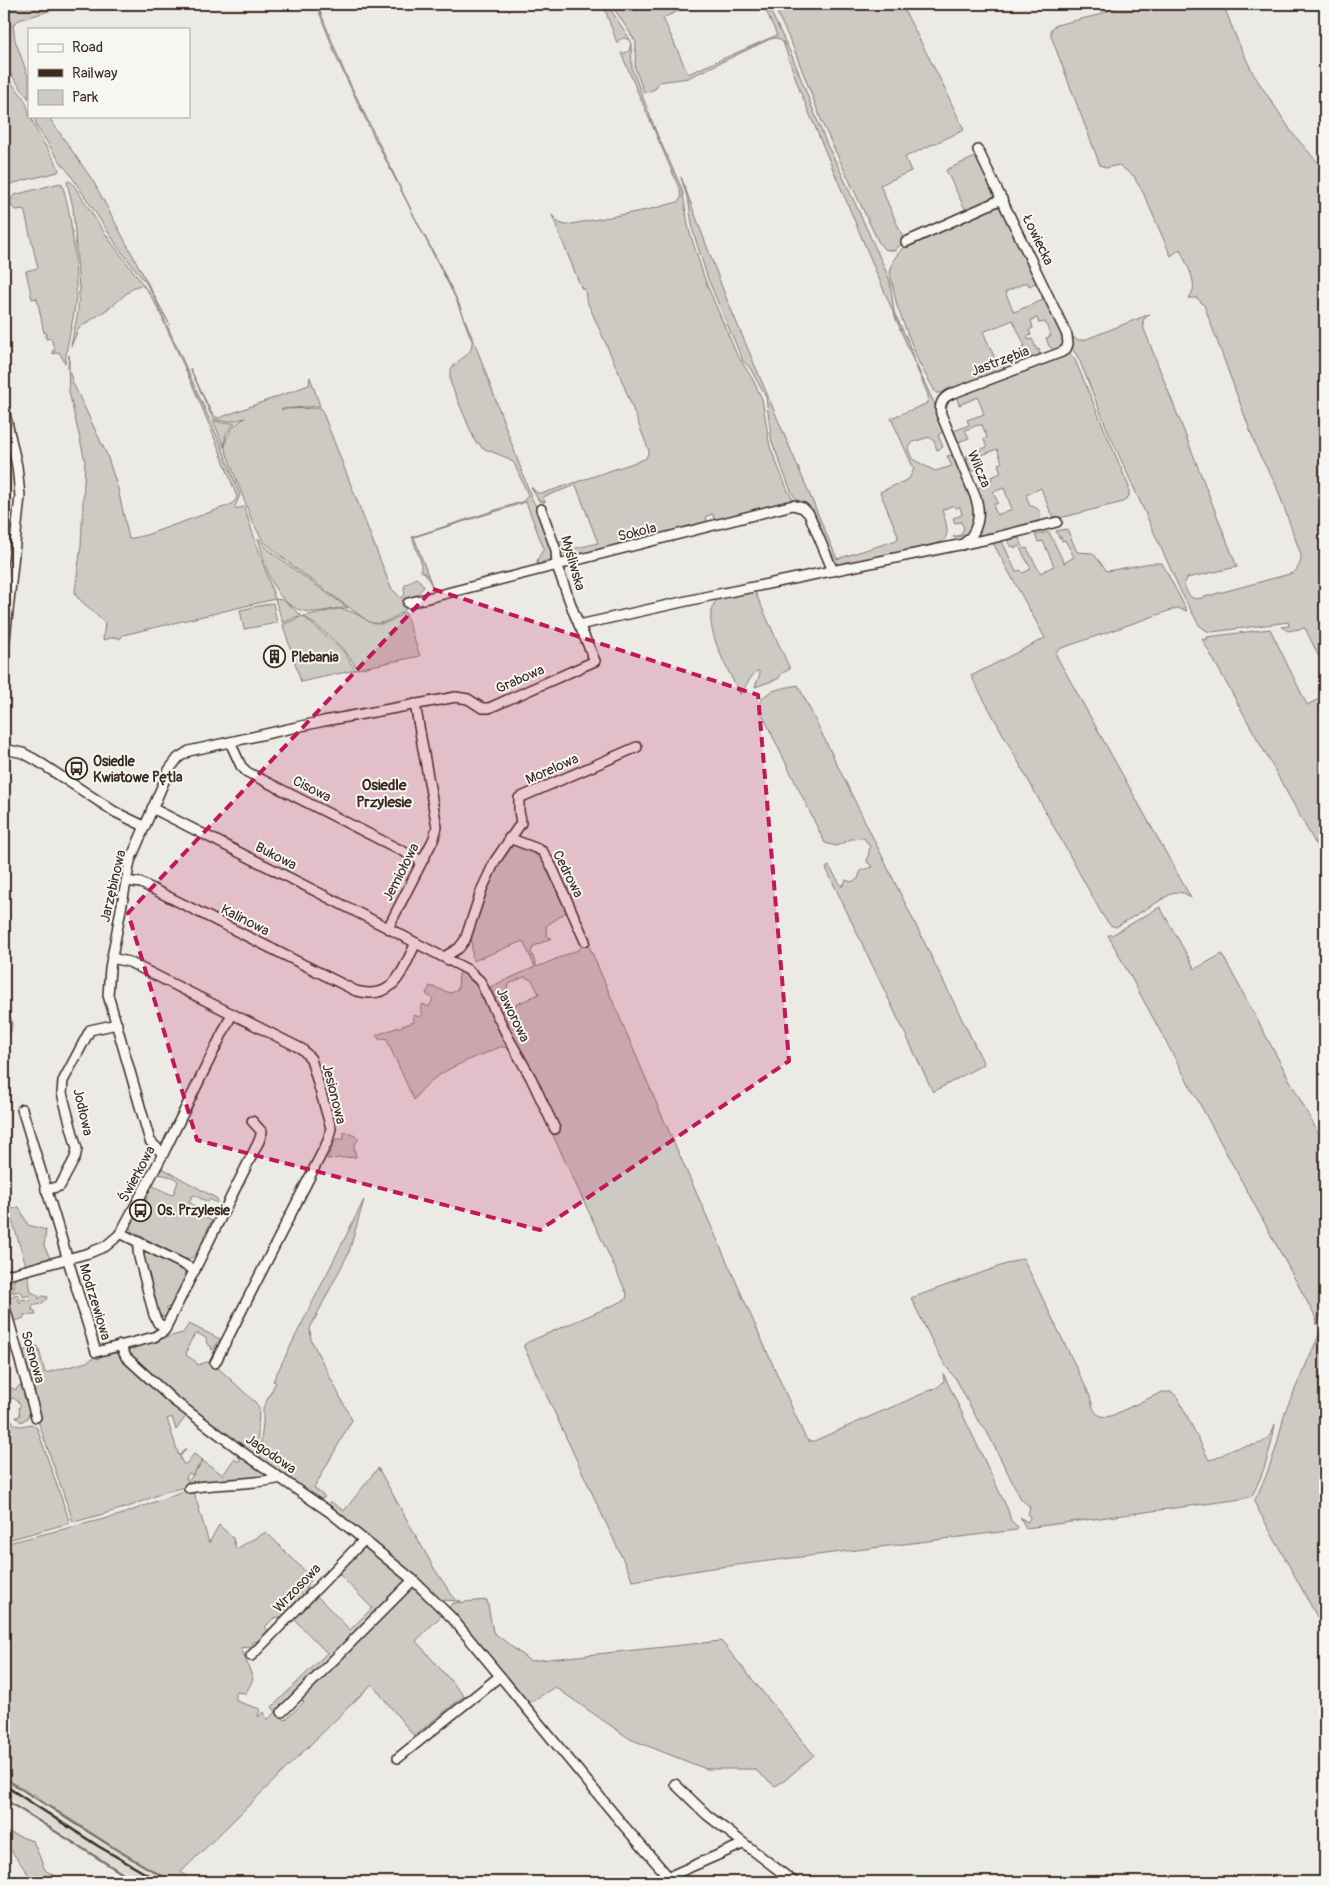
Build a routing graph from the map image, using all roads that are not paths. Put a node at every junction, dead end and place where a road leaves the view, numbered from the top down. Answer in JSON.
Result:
{"nodes":[{"id":1,"x":978,"y":150,"type":"dead end"},
{"id":2,"x":1002,"y":199,"type":"junction"},
{"id":3,"x":906,"y":242,"type":"dead end"},
{"id":4,"x":1068,"y":344,"type":"joint"},
{"id":5,"x":941,"y":402,"type":"joint"},
{"id":6,"x":4,"y":409,"type":"edge"},
{"id":7,"x":542,"y":509,"type":"dead end"},
{"id":8,"x":1057,"y":522,"type":"dead end"},
{"id":9,"x":962,"y":544,"type":"junction"},
{"id":10,"x":557,"y":566,"type":"junction"},
{"id":11,"x":835,"y":570,"type":"junction"},
{"id":12,"x":408,"y":603,"type":"dead end"},
{"id":13,"x":579,"y":625,"type":"junction"},
{"id":14,"x":4,"y":649,"type":"edge"},
{"id":15,"x":595,"y":661,"type":"joint"},
{"id":16,"x":456,"y":697,"type":"joint"},
{"id":17,"x":415,"y":704,"type":"junction"},
{"id":18,"x":230,"y":742,"type":"junction"},
{"id":19,"x":637,"y":747,"type":"dead end"},
{"id":20,"x":4,"y":749,"type":"edge"},
{"id":21,"x":152,"y":808,"type":"junction"},
{"id":22,"x":144,"y":826,"type":"junction"},
{"id":23,"x":510,"y":838,"type":"junction"},
{"id":24,"x":422,"y":861,"type":"junction"},
{"id":25,"x":126,"y":881,"type":"junction"},
{"id":26,"x":388,"y":928,"type":"junction"},
{"id":27,"x":585,"y":941,"type":"dead end"},
{"id":28,"x":416,"y":943,"type":"junction"},
{"id":29,"x":444,"y":957,"type":"junction"},
{"id":30,"x":112,"y":958,"type":"junction"},
{"id":31,"x":232,"y":1014,"type":"junction"},
{"id":32,"x":117,"y":1024,"type":"junction"},
{"id":33,"x":22,"y":1109,"type":"dead end"},
{"id":34,"x":252,"y":1121,"type":"dead end"},
{"id":35,"x":555,"y":1129,"type":"dead end"},
{"id":36,"x":163,"y":1154,"type":"junction"},
{"id":37,"x":46,"y":1190,"type":"junction"},
{"id":38,"x":120,"y":1233,"type":"junction"},
{"id":39,"x":140,"y":1243,"type":"junction"},
{"id":40,"x":66,"y":1258,"type":"junction"},
{"id":41,"x":195,"y":1270,"type":"junction"},
{"id":42,"x":4,"y":1276,"type":"edge"},
{"id":43,"x":4,"y":1304,"type":"edge"},
{"id":44,"x":166,"y":1328,"type":"junction"},
{"id":45,"x":120,"y":1345,"type":"junction"},
{"id":46,"x":215,"y":1363,"type":"dead end"},
{"id":47,"x":36,"y":1417,"type":"dead end"},
{"id":48,"x":281,"y":1478,"type":"junction"},
{"id":49,"x":189,"y":1488,"type":"dead end"},
{"id":50,"x":364,"y":1540,"type":"junction"},
{"id":51,"x":413,"y":1580,"type":"junction"},
{"id":52,"x":251,"y":1656,"type":"dead end"},
{"id":53,"x":500,"y":1676,"type":"junction"},
{"id":54,"x":282,"y":1712,"type":"dead end"},
{"id":55,"x":398,"y":1758,"type":"dead end"},
{"id":56,"x":675,"y":1784,"type":"dead end"},
{"id":57,"x":743,"y":1844,"type":"junction"},
{"id":58,"x":670,"y":1880,"type":"edge"},
{"id":59,"x":794,"y":1882,"type":"edge"}],
"edges":[{"from":1,"to":2,"type":"street","name":"Łowiecka"},
{"from":2,"to":3,"type":"street"},
{"from":2,"to":4,"type":"street","name":"Łowiecka"},
{"from":4,"to":5,"type":"street","name":"Jastrzębia"},
{"from":5,"to":9,"type":"street","name":"Wilcza"},
{"from":6,"to":14,"type":"street"},
{"from":7,"to":10,"type":"street","name":"Myśliwska"},
{"from":8,"to":9,"type":"street"},
{"from":9,"to":11,"type":"street"},
{"from":10,"to":11,"type":"street","name":"Sokola"},
{"from":10,"to":12,"type":"street","name":"Sokola"},
{"from":10,"to":13,"type":"street","name":"Myśliwska"},
{"from":11,"to":13,"type":"street"},
{"from":13,"to":15,"type":"street","name":"Myśliwska"},
{"from":15,"to":16,"type":"street","name":"Grabowa"},
{"from":16,"to":17,"type":"street","name":"Jarzębinowa"},
{"from":17,"to":18,"type":"street","name":"Jarzębinowa"},
{"from":17,"to":24,"type":"street","name":"Jemiołowa"},
{"from":18,"to":21,"type":"street","name":"Jarzębinowa"},
{"from":18,"to":24,"type":"street","name":"Cisowa"},
{"from":19,"to":23,"type":"street","name":"Morelowa"},
{"from":20,"to":22,"type":"street"},
{"from":21,"to":22,"type":"street","name":"Jarzębinowa"},
{"from":21,"to":26,"type":"street","name":"Bukowa"},
{"from":22,"to":25,"type":"street","name":"Jarzębinowa"},
{"from":23,"to":27,"type":"street","name":"Cedrowa"},
{"from":23,"to":29,"type":"street"},
{"from":24,"to":26,"type":"street","name":"Jemiołowa"},
{"from":25,"to":28,"type":"street","name":"Kalinowa"},
{"from":25,"to":30,"type":"street","name":"Jarzębinowa"},
{"from":26,"to":28,"type":"street"},
{"from":28,"to":29,"type":"street","name":"Jaworowa"},
{"from":29,"to":35,"type":"street","name":"Jaworowa"},
{"from":30,"to":31,"type":"street","name":"Jesionowa"},
{"from":30,"to":32,"type":"street","name":"Jarzębinowa"},
{"from":31,"to":36,"type":"street","name":"Świerkowa"},
{"from":31,"to":46,"type":"street","name":"Jesionowa"},
{"from":32,"to":36,"type":"street","name":"Jarzębinowa"},
{"from":32,"to":37,"type":"street","name":"Jodłowa"},
{"from":33,"to":37,"type":"street","name":"Modrzewiowa"},
{"from":34,"to":41,"type":"street"},
{"from":36,"to":38,"type":"street","name":"Świerkowa"},
{"from":37,"to":40,"type":"street","name":"Modrzewiowa"},
{"from":38,"to":39,"type":"street"},
{"from":38,"to":40,"type":"street","name":"Świerkowa"},
{"from":39,"to":41,"type":"street"},
{"from":39,"to":44,"type":"street"},
{"from":40,"to":42,"type":"street","name":"Świerkowa"},
{"from":40,"to":45,"type":"street","name":"Modrzewiowa"},
{"from":41,"to":44,"type":"street"},
{"from":43,"to":47,"type":"street","name":"Sosnowa"},
{"from":44,"to":45,"type":"street","name":"Modrzewiowa"},
{"from":45,"to":48,"type":"street","name":"Jagodowa"},
{"from":48,"to":49,"type":"street"},
{"from":48,"to":50,"type":"street","name":"Jagodowa"},
{"from":50,"to":51,"type":"street","name":"Jagodowa"},
{"from":50,"to":52,"type":"street","name":"Wrzosowa"},
{"from":51,"to":53,"type":"street","name":"Jagodowa"},
{"from":51,"to":54,"type":"street"},
{"from":53,"to":55,"type":"street"},
{"from":53,"to":58,"type":"street","name":"Jagodowa"},
{"from":56,"to":57,"type":"street"},
{"from":57,"to":58,"type":"street"},
{"from":57,"to":59,"type":"street"}]}
